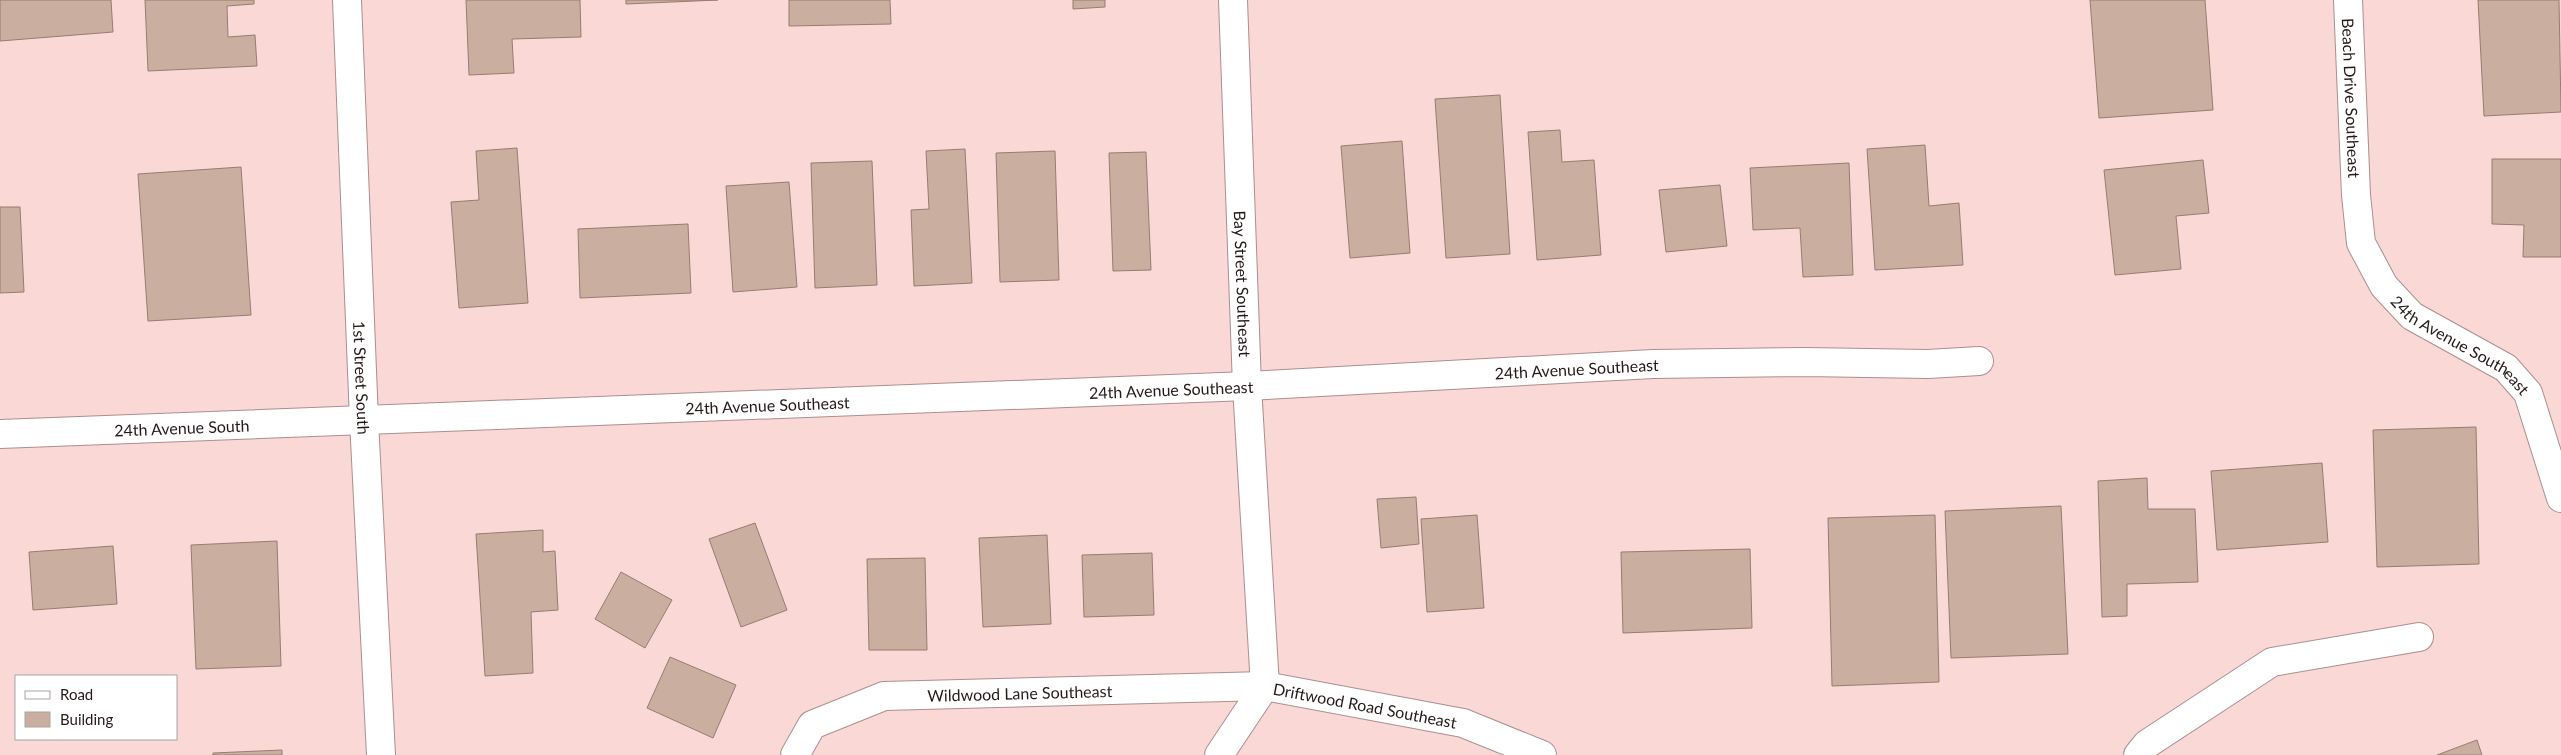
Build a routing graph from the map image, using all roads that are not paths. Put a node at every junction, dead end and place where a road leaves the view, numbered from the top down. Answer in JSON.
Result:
{"nodes":[{"id":1,"x":347,"y":0,"type":"edge"},
{"id":2,"x":1233,"y":0,"type":"edge"},
{"id":3,"x":2348,"y":0,"type":"edge"},
{"id":4,"x":2356,"y":195,"type":"joint"},
{"id":5,"x":1979,"y":361,"type":"dead end"},
{"id":6,"x":1247,"y":386,"type":"junction"},
{"id":7,"x":364,"y":420,"type":"junction"},
{"id":8,"x":0,"y":434,"type":"edge"},
{"id":9,"x":2561,"y":498,"type":"edge"},
{"id":10,"x":2419,"y":637,"type":"dead end"},
{"id":11,"x":1265,"y":686,"type":"junction"},
{"id":12,"x":382,"y":755,"type":"edge"},
{"id":13,"x":795,"y":755,"type":"edge"},
{"id":14,"x":1219,"y":755,"type":"edge"},
{"id":15,"x":1542,"y":755,"type":"edge"},
{"id":16,"x":2138,"y":755,"type":"edge"}],
"edges":[{"from":1,"to":7,"type":"street","name":"1st Street South"},
{"from":2,"to":6,"type":"street","name":"Bay Street Southeast"},
{"from":3,"to":4,"type":"street","name":"Beach Drive Southeast"},
{"from":4,"to":9,"type":"street","name":"24th Avenue Southeast"},
{"from":5,"to":6,"type":"street","name":"24th Avenue Southeast"},
{"from":6,"to":7,"type":"street","name":"24th Avenue Southeast"},
{"from":6,"to":11,"type":"street","name":"Bay Street Southeast"},
{"from":7,"to":8,"type":"street","name":"24th Avenue South"},
{"from":7,"to":12,"type":"street","name":"1st Street South"},
{"from":10,"to":16,"type":"street"},
{"from":11,"to":13,"type":"street","name":"Wildwood Lane Southeast"},
{"from":11,"to":14,"type":"street","name":"Driftwood Road Southeast"},
{"from":11,"to":15,"type":"street","name":"Driftwood Road Southeast"}]}
